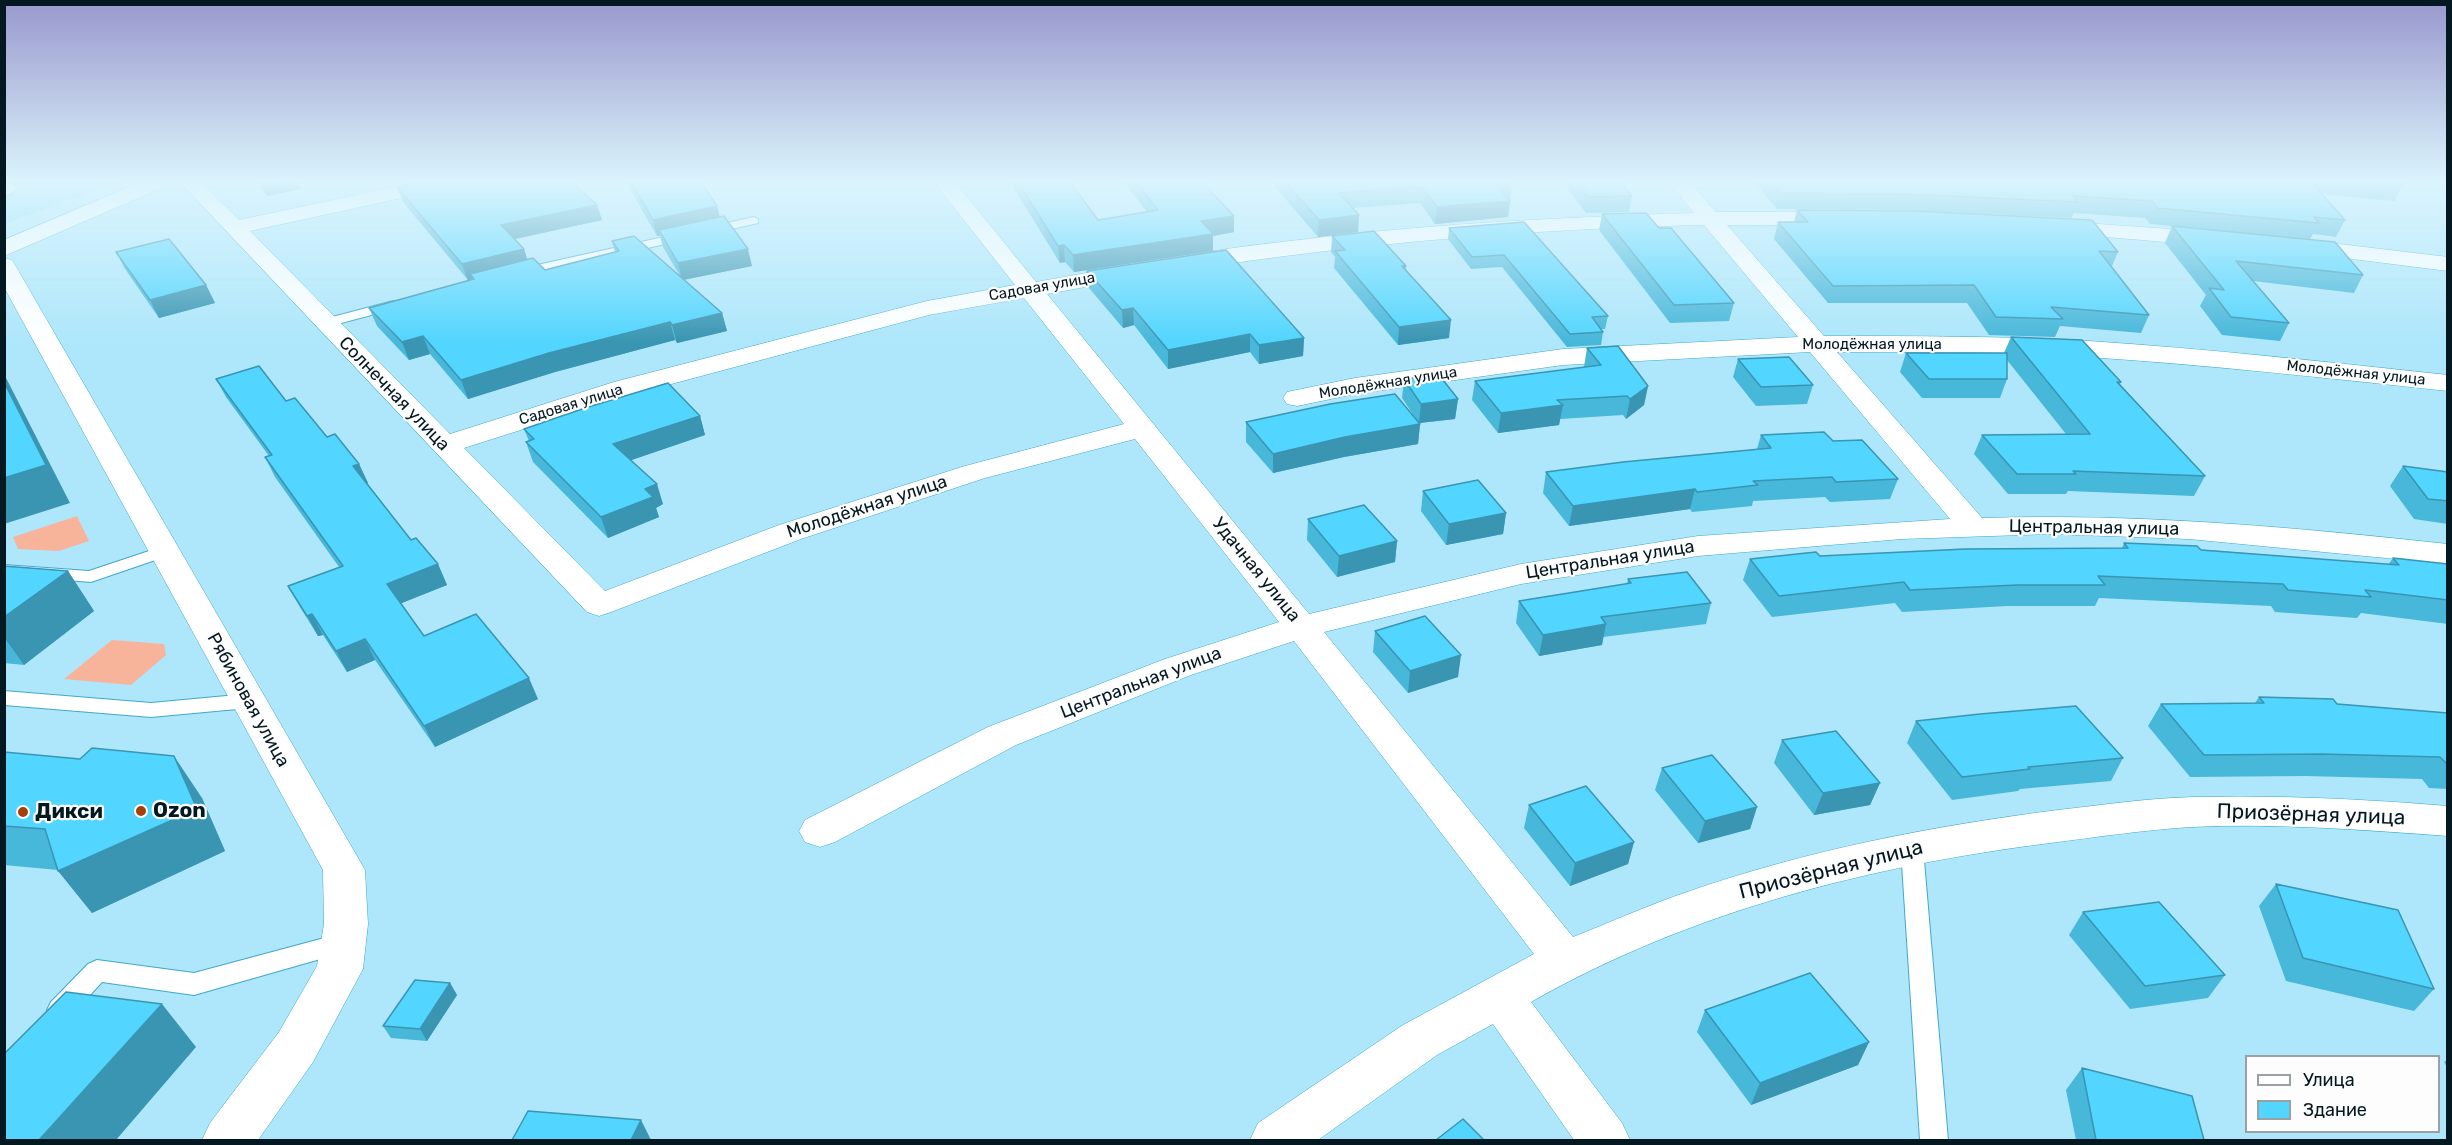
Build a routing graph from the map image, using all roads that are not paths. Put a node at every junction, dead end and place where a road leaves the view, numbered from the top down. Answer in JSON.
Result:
{"nodes":[{"id":1,"x":34,"y":235,"type":"edge"},
{"id":2,"x":241,"y":235,"type":"edge"},
{"id":3,"x":685,"y":235,"type":"edge"},
{"id":4,"x":987,"y":235,"type":"edge"},
{"id":5,"x":1415,"y":235,"type":"edge"},
{"id":6,"x":1724,"y":235,"type":"edge"},
{"id":7,"x":2166,"y":235,"type":"edge"},
{"id":8,"x":2233,"y":240,"type":"edge"},
{"id":9,"x":2279,"y":244,"type":"edge"},
{"id":10,"x":4,"y":249,"type":"edge"},
{"id":11,"x":2448,"y":264,"type":"edge"},
{"id":12,"x":4,"y":265,"type":"edge"},
{"id":13,"x":504,"y":276,"type":"edge"},
{"id":14,"x":1030,"y":289,"type":"junction"},
{"id":15,"x":403,"y":302,"type":"edge"},
{"id":16,"x":326,"y":323,"type":"junction"},
{"id":17,"x":1815,"y":344,"type":"junction"},
{"id":18,"x":2448,"y":383,"type":"edge"},
{"id":19,"x":1297,"y":398,"type":"dead end"},
{"id":20,"x":1142,"y":428,"type":"junction"},
{"id":21,"x":444,"y":445,"type":"junction"},
{"id":22,"x":1974,"y":528,"type":"junction"},
{"id":23,"x":164,"y":551,"type":"junction"},
{"id":24,"x":2448,"y":554,"type":"edge"},
{"id":25,"x":4,"y":570,"type":"edge"},
{"id":26,"x":598,"y":605,"type":"joint"},
{"id":27,"x":1301,"y":627,"type":"junction"},
{"id":28,"x":4,"y":698,"type":"edge"},
{"id":29,"x":248,"y":701,"type":"junction"},
{"id":30,"x":2448,"y":821,"type":"edge"},
{"id":31,"x":820,"y":831,"type":"dead end"},
{"id":32,"x":1912,"y":849,"type":"junction"},
{"id":33,"x":344,"y":943,"type":"junction"},
{"id":34,"x":1565,"y":960,"type":"junction"},
{"id":35,"x":1500,"y":996,"type":"junction"},
{"id":36,"x":43,"y":1027,"type":"edge"},
{"id":37,"x":228,"y":1140,"type":"edge"},
{"id":38,"x":1276,"y":1140,"type":"edge"},
{"id":39,"x":1604,"y":1140,"type":"edge"},
{"id":40,"x":1934,"y":1140,"type":"edge"}],
"edges":[{"from":1,"to":10,"type":"street"},
{"from":2,"to":16,"type":"street","name":"Солнечная улица"},
{"from":3,"to":13,"type":"lane"},
{"from":4,"to":14,"type":"street","name":"Удачная улица"},
{"from":5,"to":14,"type":"street","name":"Садовая улица"},
{"from":6,"to":17,"type":"street"},
{"from":7,"to":8,"type":"street"},
{"from":9,"to":11,"type":"street"},
{"from":12,"to":23,"type":"street","name":"Рябиновая улица"},
{"from":14,"to":20,"type":"street","name":"Удачная улица"},
{"from":14,"to":21,"type":"street","name":"Садовая улица"},
{"from":15,"to":16,"type":"lane"},
{"from":16,"to":21,"type":"street","name":"Солнечная улица"},
{"from":17,"to":18,"type":"street","name":"Молодёжная улица"},
{"from":17,"to":19,"type":"street","name":"Молодёжная улица"},
{"from":17,"to":22,"type":"street"},
{"from":20,"to":26,"type":"street","name":"Молодёжная улица"},
{"from":20,"to":27,"type":"street","name":"Удачная улица"},
{"from":21,"to":26,"type":"street","name":"Солнечная улица"},
{"from":22,"to":24,"type":"street","name":"Центральная улица"},
{"from":22,"to":27,"type":"street","name":"Центральная улица"},
{"from":23,"to":25,"type":"lane"},
{"from":23,"to":29,"type":"street","name":"Рябиновая улица"},
{"from":27,"to":31,"type":"street","name":"Центральная улица"},
{"from":27,"to":34,"type":"street","name":"Удачная улица"},
{"from":28,"to":29,"type":"lane"},
{"from":29,"to":33,"type":"street","name":"Рябиновая улица"},
{"from":30,"to":32,"type":"street","name":"Приозёрная улица"},
{"from":32,"to":34,"type":"street","name":"Приозёрная улица"},
{"from":32,"to":40,"type":"lane"},
{"from":33,"to":36,"type":"lane"},
{"from":33,"to":37,"type":"street","name":"Рябиновая улица"},
{"from":34,"to":35,"type":"street","name":"Приозёрная улица"},
{"from":35,"to":38,"type":"street","name":"Приозёрная улица"},
{"from":35,"to":39,"type":"street"}]}
